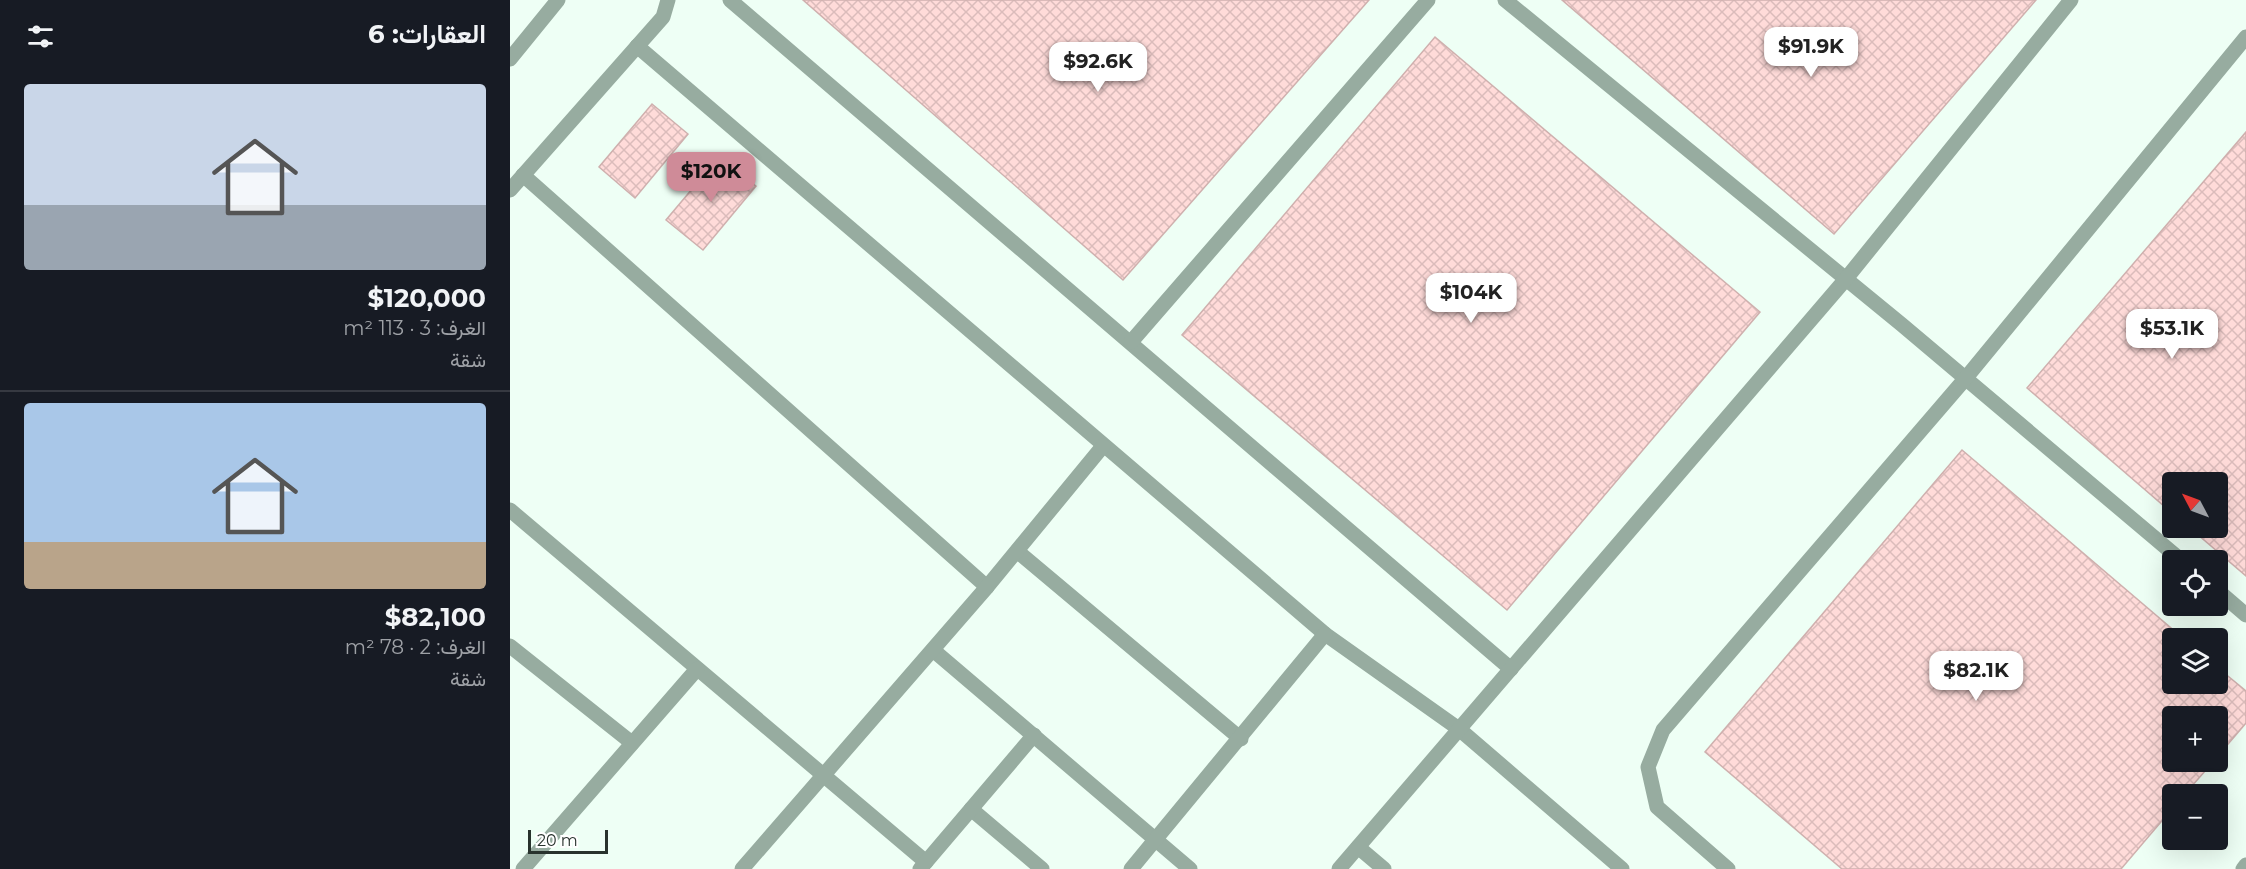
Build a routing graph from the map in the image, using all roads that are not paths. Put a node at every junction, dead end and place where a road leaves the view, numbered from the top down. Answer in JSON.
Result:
{"nodes":[{"id":1,"x":558,"y":0,"type":"edge"},
{"id":2,"x":668,"y":0,"type":"edge"},
{"id":3,"x":730,"y":0,"type":"edge"},
{"id":4,"x":1428,"y":0,"type":"edge"},
{"id":5,"x":1506,"y":0,"type":"edge"},
{"id":6,"x":2071,"y":0,"type":"edge"},
{"id":7,"x":2246,"y":37,"type":"edge"},
{"id":8,"x":637,"y":46,"type":"junction"},
{"id":9,"x":510,"y":59,"type":"edge"},
{"id":10,"x":523,"y":175,"type":"junction"},
{"id":11,"x":510,"y":190,"type":"edge"},
{"id":12,"x":1845,"y":280,"type":"junction"},
{"id":13,"x":1131,"y":342,"type":"junction"},
{"id":14,"x":1965,"y":379,"type":"junction"},
{"id":15,"x":1103,"y":446,"type":"junction"},
{"id":16,"x":510,"y":510,"type":"edge"},
{"id":17,"x":2169,"y":550,"type":"edge"},
{"id":18,"x":1017,"y":551,"type":"junction"},
{"id":19,"x":987,"y":587,"type":"junction"},
{"id":20,"x":2228,"y":599,"type":"edge"},
{"id":21,"x":2246,"y":615,"type":"edge"},
{"id":22,"x":1325,"y":634,"type":"junction"},
{"id":23,"x":510,"y":646,"type":"edge"},
{"id":24,"x":933,"y":650,"type":"junction"},
{"id":25,"x":697,"y":669,"type":"junction"},
{"id":26,"x":1511,"y":669,"type":"junction"},
{"id":27,"x":1459,"y":729,"type":"junction"},
{"id":28,"x":1034,"y":735,"type":"junction"},
{"id":29,"x":1241,"y":739,"type":"junction"},
{"id":30,"x":632,"y":743,"type":"junction"},
{"id":31,"x":824,"y":774,"type":"junction"},
{"id":32,"x":971,"y":809,"type":"junction"},
{"id":33,"x":1156,"y":840,"type":"junction"},
{"id":34,"x":1358,"y":847,"type":"junction"},
{"id":35,"x":923,"y":865,"type":"edge"},
{"id":36,"x":2246,"y":865,"type":"edge"},
{"id":37,"x":523,"y":869,"type":"edge"},
{"id":38,"x":742,"y":869,"type":"edge"},
{"id":39,"x":1042,"y":869,"type":"edge"},
{"id":40,"x":1131,"y":869,"type":"edge"},
{"id":41,"x":1190,"y":869,"type":"edge"},
{"id":42,"x":1339,"y":869,"type":"edge"},
{"id":43,"x":1384,"y":869,"type":"edge"},
{"id":44,"x":1622,"y":869,"type":"edge"},
{"id":45,"x":1728,"y":869,"type":"edge"},
{"id":46,"x":2243,"y":869,"type":"edge"}],
"edges":[{"from":1,"to":9,"type":"street"},
{"from":2,"to":8,"type":"street"},
{"from":3,"to":13,"type":"street"},
{"from":4,"to":13,"type":"street"},
{"from":5,"to":12,"type":"street"},
{"from":6,"to":12,"type":"street"},
{"from":7,"to":14,"type":"street"},
{"from":8,"to":10,"type":"street"},
{"from":8,"to":15,"type":"street"},
{"from":10,"to":11,"type":"street"},
{"from":10,"to":19,"type":"street"},
{"from":12,"to":14,"type":"street"},
{"from":12,"to":26,"type":"street"},
{"from":13,"to":26,"type":"street"},
{"from":14,"to":17,"type":"street"},
{"from":14,"to":45,"type":"street"},
{"from":15,"to":18,"type":"street"},
{"from":15,"to":22,"type":"street"},
{"from":16,"to":25,"type":"street"},
{"from":18,"to":19,"type":"street"},
{"from":18,"to":29,"type":"street"},
{"from":19,"to":24,"type":"street"},
{"from":20,"to":21,"type":"street"},
{"from":22,"to":27,"type":"street"},
{"from":22,"to":29,"type":"street"},
{"from":23,"to":30,"type":"street"},
{"from":24,"to":28,"type":"street"},
{"from":24,"to":31,"type":"street"},
{"from":25,"to":30,"type":"street"},
{"from":25,"to":31,"type":"street"},
{"from":26,"to":27,"type":"street"},
{"from":27,"to":34,"type":"street"},
{"from":27,"to":44,"type":"street"},
{"from":28,"to":32,"type":"street"},
{"from":28,"to":33,"type":"street"},
{"from":29,"to":33,"type":"street"},
{"from":30,"to":37,"type":"street"},
{"from":31,"to":35,"type":"street"},
{"from":31,"to":38,"type":"street"},
{"from":32,"to":35,"type":"street"},
{"from":32,"to":39,"type":"street"},
{"from":33,"to":40,"type":"street"},
{"from":33,"to":41,"type":"street"},
{"from":34,"to":42,"type":"street"},
{"from":34,"to":43,"type":"street"},
{"from":36,"to":46,"type":"street"}]}
